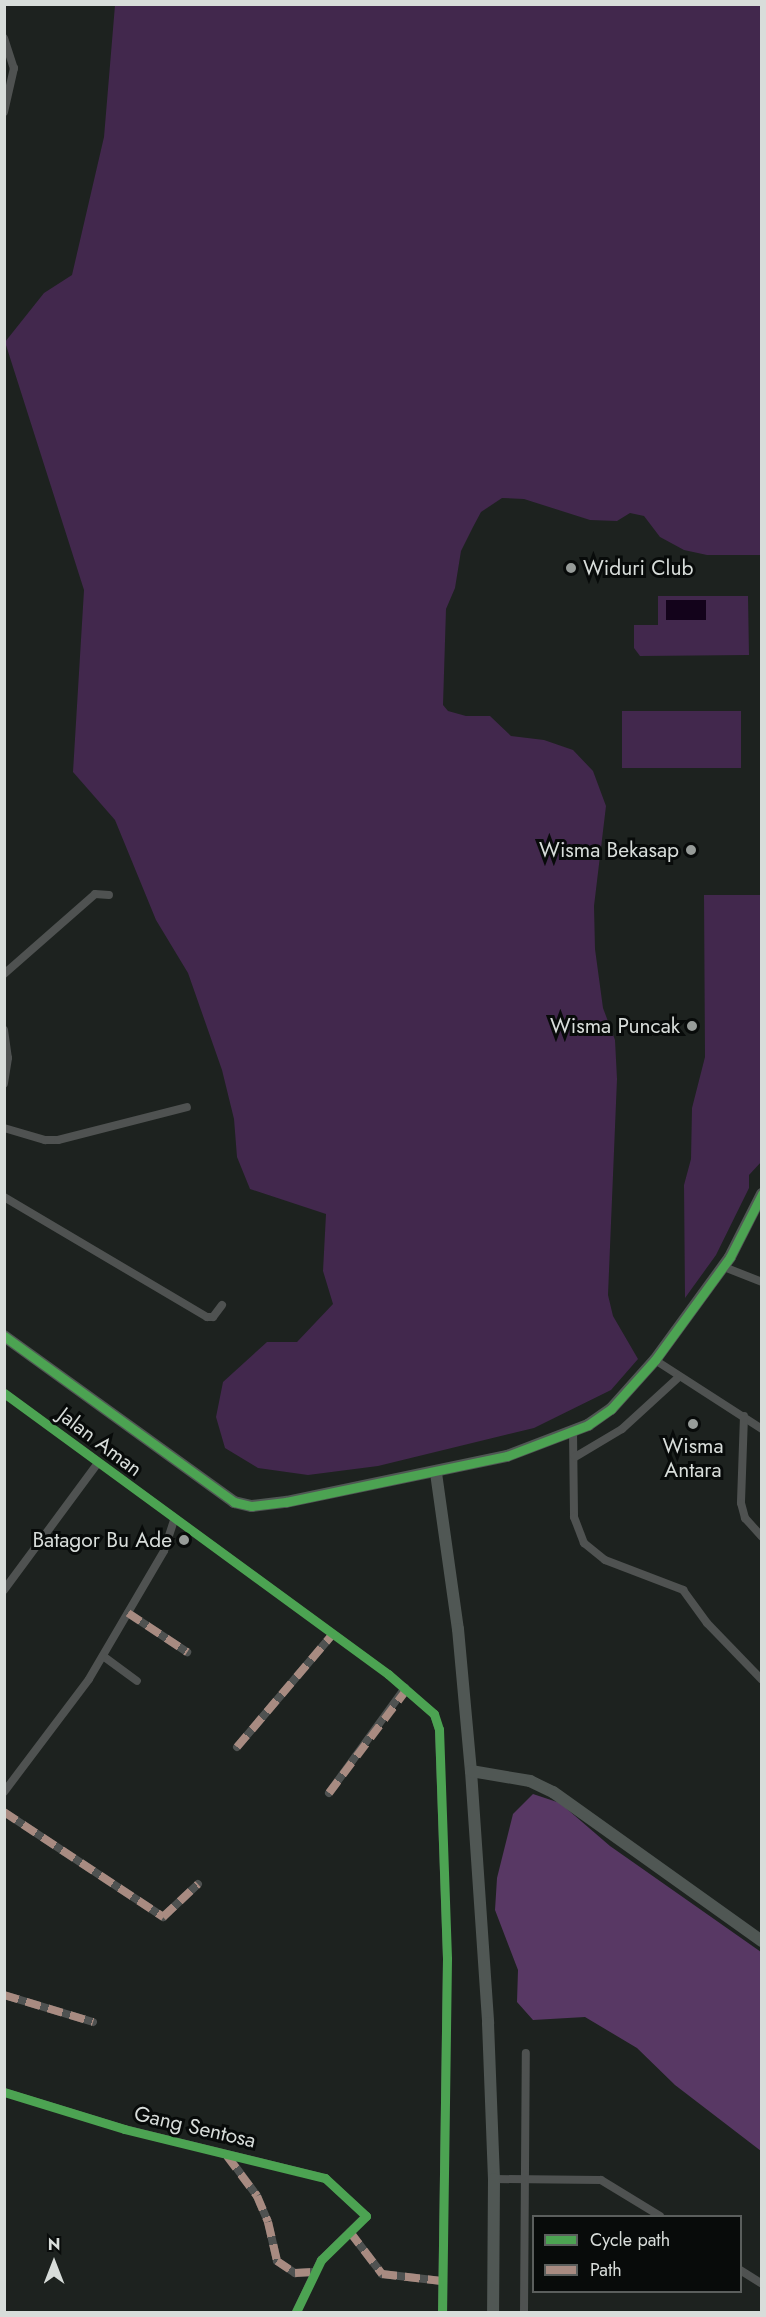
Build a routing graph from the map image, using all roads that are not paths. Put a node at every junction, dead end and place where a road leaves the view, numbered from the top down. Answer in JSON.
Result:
{"nodes":[{"id":1,"x":4,"y":38,"type":"edge"},
{"id":2,"x":4,"y":111,"type":"edge"},
{"id":3,"x":109,"y":895,"type":"dead end"},
{"id":4,"x":4,"y":974,"type":"edge"},
{"id":5,"x":4,"y":1030,"type":"edge"},
{"id":6,"x":4,"y":1084,"type":"edge"},
{"id":7,"x":187,"y":1107,"type":"dead end"},
{"id":8,"x":4,"y":1128,"type":"edge"},
{"id":9,"x":762,"y":1194,"type":"edge"},
{"id":10,"x":4,"y":1197,"type":"edge"},
{"id":11,"x":724,"y":1267,"type":"junction"},
{"id":12,"x":762,"y":1282,"type":"edge"},
{"id":13,"x":222,"y":1305,"type":"dead end"},
{"id":14,"x":4,"y":1336,"type":"edge"},
{"id":15,"x":655,"y":1360,"type":"junction"},
{"id":16,"x":679,"y":1377,"type":"junction"},
{"id":17,"x":4,"y":1393,"type":"edge"},
{"id":18,"x":744,"y":1416,"type":"junction"},
{"id":19,"x":762,"y":1429,"type":"edge"},
{"id":20,"x":573,"y":1432,"type":"junction"},
{"id":21,"x":575,"y":1457,"type":"junction"},
{"id":22,"x":98,"y":1463,"type":"junction"},
{"id":23,"x":436,"y":1473,"type":"junction"},
{"id":24,"x":174,"y":1521,"type":"junction"},
{"id":25,"x":762,"y":1538,"type":"edge"},
{"id":26,"x":4,"y":1590,"type":"edge"},
{"id":27,"x":128,"y":1613,"type":"junction"},
{"id":28,"x":333,"y":1634,"type":"junction"},
{"id":29,"x":187,"y":1652,"type":"dead end"},
{"id":30,"x":103,"y":1656,"type":"junction"},
{"id":31,"x":762,"y":1680,"type":"edge"},
{"id":32,"x":137,"y":1681,"type":"dead end"},
{"id":33,"x":405,"y":1688,"type":"junction"},
{"id":34,"x":237,"y":1747,"type":"dead end"},
{"id":35,"x":471,"y":1771,"type":"junction"},
{"id":36,"x":4,"y":1792,"type":"edge"},
{"id":37,"x":329,"y":1793,"type":"dead end"},
{"id":38,"x":4,"y":1812,"type":"edge"},
{"id":39,"x":198,"y":1884,"type":"dead end"},
{"id":40,"x":762,"y":1941,"type":"edge"},
{"id":41,"x":4,"y":1995,"type":"edge"},
{"id":42,"x":93,"y":2022,"type":"dead end"},
{"id":43,"x":526,"y":2053,"type":"dead end"},
{"id":44,"x":4,"y":2092,"type":"edge"},
{"id":45,"x":227,"y":2155,"type":"junction"},
{"id":46,"x":524,"y":2179,"type":"junction"},
{"id":47,"x":494,"y":2180,"type":"junction"},
{"id":48,"x":657,"y":2215,"type":"edge"},
{"id":49,"x":350,"y":2232,"type":"junction"},
{"id":50,"x":742,"y":2271,"type":"edge"},
{"id":51,"x":314,"y":2272,"type":"junction"},
{"id":52,"x":442,"y":2281,"type":"junction"},
{"id":53,"x":762,"y":2284,"type":"edge"},
{"id":54,"x":296,"y":2313,"type":"edge"},
{"id":55,"x":442,"y":2313,"type":"edge"},
{"id":56,"x":493,"y":2313,"type":"edge"},
{"id":57,"x":524,"y":2313,"type":"edge"}],
"edges":[{"from":1,"to":2,"type":"street"},
{"from":3,"to":4,"type":"street"},
{"from":5,"to":6,"type":"street"},
{"from":7,"to":8,"type":"street"},
{"from":9,"to":11,"type":"street"},
{"from":10,"to":13,"type":"street"},
{"from":11,"to":12,"type":"street"},
{"from":11,"to":15,"type":"street"},
{"from":14,"to":23,"type":"street"},
{"from":15,"to":16,"type":"street"},
{"from":15,"to":20,"type":"street"},
{"from":16,"to":18,"type":"street"},
{"from":16,"to":21,"type":"street"},
{"from":17,"to":22,"type":"street","name":"Jalan Aman"},
{"from":18,"to":19,"type":"street"},
{"from":18,"to":25,"type":"street"},
{"from":20,"to":21,"type":"street"},
{"from":20,"to":23,"type":"street"},
{"from":21,"to":31,"type":"street"},
{"from":22,"to":24,"type":"street","name":"Jalan Aman"},
{"from":22,"to":26,"type":"street"},
{"from":23,"to":35,"type":"street"},
{"from":24,"to":27,"type":"street"},
{"from":24,"to":28,"type":"street","name":"Jalan Aman"},
{"from":27,"to":29,"type":"street"},
{"from":27,"to":30,"type":"street"},
{"from":28,"to":33,"type":"street","name":"Jalan Aman"},
{"from":28,"to":34,"type":"street"},
{"from":30,"to":32,"type":"street"},
{"from":30,"to":36,"type":"street"},
{"from":33,"to":37,"type":"street"},
{"from":33,"to":52,"type":"street","name":"Jalan Aman"},
{"from":35,"to":40,"type":"street"},
{"from":35,"to":47,"type":"street"},
{"from":38,"to":39,"type":"street"},
{"from":41,"to":42,"type":"street"},
{"from":43,"to":46,"type":"street"},
{"from":44,"to":45,"type":"street","name":"Gang Sentosa"},
{"from":45,"to":49,"type":"street","name":"Gang Sentosa"},
{"from":45,"to":51,"type":"street"},
{"from":46,"to":47,"type":"street"},
{"from":46,"to":48,"type":"street"},
{"from":46,"to":57,"type":"street"},
{"from":47,"to":56,"type":"street"},
{"from":49,"to":51,"type":"street"},
{"from":49,"to":52,"type":"street"},
{"from":50,"to":53,"type":"street"},
{"from":51,"to":54,"type":"street"},
{"from":52,"to":55,"type":"street","name":"Jalan Aman"}]}
